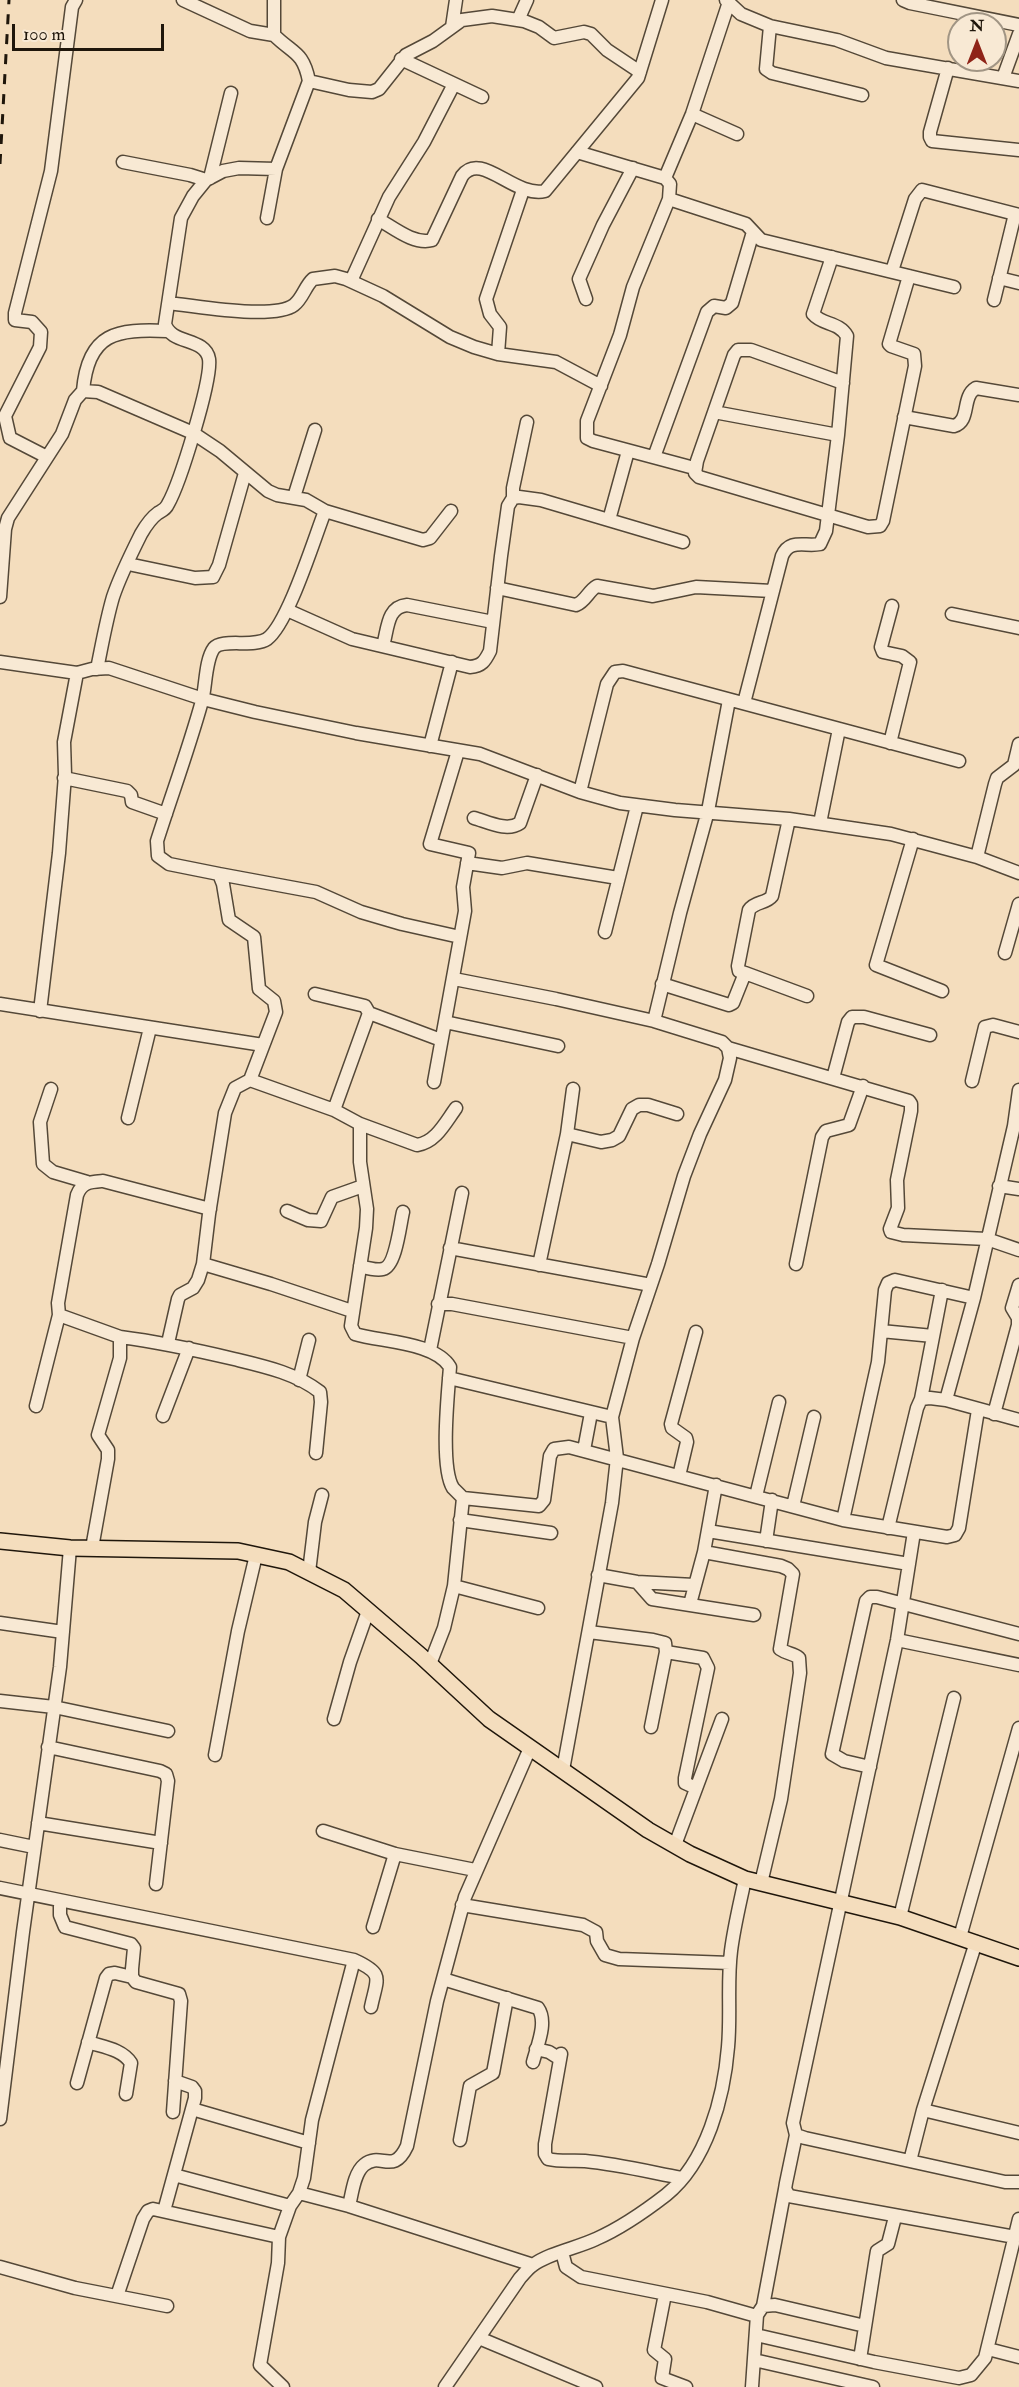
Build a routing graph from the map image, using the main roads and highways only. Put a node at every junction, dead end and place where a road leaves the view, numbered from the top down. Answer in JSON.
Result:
{"nodes":[{"id":1,"x":0,"y":1541,"type":"edge"},
{"id":2,"x":1018,"y":1955,"type":"edge"}],
"edges":[{"from":1,"to":2,"type":"main road"}]}
